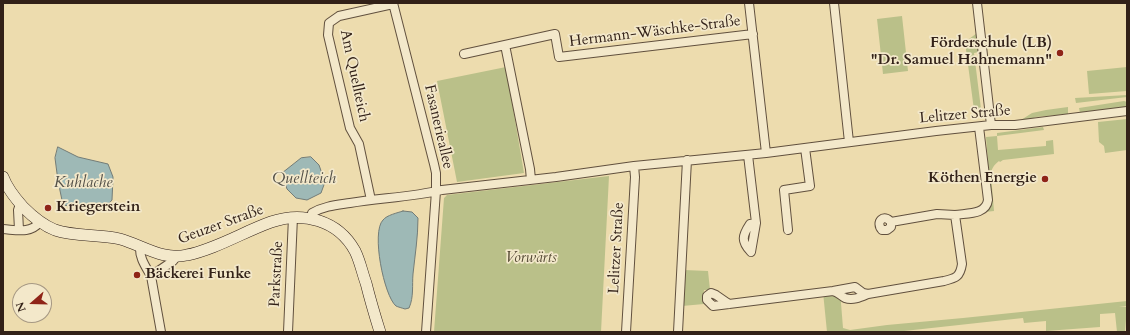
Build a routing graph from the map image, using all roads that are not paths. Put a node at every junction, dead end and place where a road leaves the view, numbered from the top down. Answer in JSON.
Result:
{"nodes":[{"id":1,"x":749,"y":3,"type":"edge"},
{"id":2,"x":834,"y":3,"type":"edge"},
{"id":3,"x":977,"y":3,"type":"edge"},
{"id":4,"x":393,"y":4,"type":"edge"},
{"id":5,"x":753,"y":34,"type":"junction"},
{"id":6,"x":505,"y":44,"type":"junction"},
{"id":7,"x":464,"y":54,"type":"dead end"},
{"id":8,"x":1127,"y":111,"type":"edge"},
{"id":9,"x":992,"y":125,"type":"junction"},
{"id":10,"x":979,"y":126,"type":"junction"},
{"id":11,"x":849,"y":142,"type":"junction"},
{"id":12,"x":805,"y":148,"type":"junction"},
{"id":13,"x":766,"y":153,"type":"junction"},
{"id":14,"x":748,"y":155,"type":"junction"},
{"id":15,"x":687,"y":160,"type":"junction"},
{"id":16,"x":634,"y":166,"type":"junction"},
{"id":17,"x":3,"y":177,"type":"edge"},
{"id":18,"x":531,"y":180,"type":"junction"},
{"id":19,"x":436,"y":192,"type":"junction"},
{"id":20,"x":371,"y":200,"type":"junction"},
{"id":21,"x":20,"y":204,"type":"junction"},
{"id":22,"x":955,"y":215,"type":"junction"},
{"id":23,"x":293,"y":217,"type":"junction"},
{"id":24,"x":311,"y":218,"type":"junction"},
{"id":25,"x":40,"y":222,"type":"junction"},
{"id":26,"x":891,"y":222,"type":"dead end"},
{"id":27,"x":756,"y":223,"type":"dead end"},
{"id":28,"x":3,"y":229,"type":"edge"},
{"id":29,"x":19,"y":230,"type":"junction"},
{"id":30,"x":788,"y":230,"type":"dead end"},
{"id":31,"x":140,"y":246,"type":"junction"},
{"id":32,"x":176,"y":257,"type":"junction"},
{"id":33,"x":151,"y":276,"type":"junction"},
{"id":34,"x":833,"y":291,"type":"junction"},
{"id":35,"x":868,"y":294,"type":"junction"},
{"id":36,"x":729,"y":304,"type":"dead end"},
{"id":37,"x":161,"y":332,"type":"edge"},
{"id":38,"x":288,"y":332,"type":"edge"},
{"id":39,"x":380,"y":332,"type":"edge"},
{"id":40,"x":426,"y":332,"type":"edge"},
{"id":41,"x":626,"y":332,"type":"edge"},
{"id":42,"x":678,"y":332,"type":"edge"}],
"edges":[{"from":1,"to":5,"type":"street"},
{"from":2,"to":11,"type":"street"},
{"from":3,"to":9,"type":"street"},
{"from":4,"to":19,"type":"street","name":"Fasanerieallee"},
{"from":4,"to":20,"type":"street","name":"Am Quellteich"},
{"from":5,"to":6,"type":"street","name":"Hermann-Wäschke-Straße"},
{"from":5,"to":13,"type":"street"},
{"from":6,"to":7,"type":"street"},
{"from":6,"to":18,"type":"street"},
{"from":8,"to":9,"type":"street","name":"Lelitzer Straße"},
{"from":9,"to":10,"type":"street","name":"Lelitzer Straße"},
{"from":10,"to":11,"type":"street","name":"Lelitzer Straße"},
{"from":10,"to":22,"type":"street"},
{"from":11,"to":12,"type":"street","name":"Lelitzer Straße"},
{"from":12,"to":13,"type":"street","name":"Lelitzer Straße"},
{"from":12,"to":30,"type":"street"},
{"from":13,"to":14,"type":"street","name":"Lelitzer Straße"},
{"from":14,"to":15,"type":"street","name":"Lelitzer Straße"},
{"from":14,"to":27,"type":"street"},
{"from":15,"to":16,"type":"street","name":"Lelitzer Straße"},
{"from":15,"to":42,"type":"street"},
{"from":16,"to":18,"type":"street","name":"Lelitzer Straße"},
{"from":16,"to":41,"type":"street","name":"Lelitzer Straße"},
{"from":17,"to":21,"type":"main road","name":"Geuzer Straße"},
{"from":18,"to":19,"type":"street","name":"Lelitzer Straße"},
{"from":19,"to":20,"type":"street","name":"Lelitzer Straße"},
{"from":19,"to":40,"type":"street","name":"Fasanerieallee"},
{"from":20,"to":24,"type":"street","name":"Lelitzer Straße"},
{"from":21,"to":25,"type":"main road","name":"Geuzer Straße"},
{"from":21,"to":29,"type":"street"},
{"from":22,"to":26,"type":"street"},
{"from":22,"to":35,"type":"street"},
{"from":23,"to":24,"type":"main road","name":"Geuzer Straße"},
{"from":23,"to":32,"type":"main road","name":"Geuzer Straße"},
{"from":23,"to":38,"type":"street","name":"Parkstraße"},
{"from":24,"to":39,"type":"main road","name":"Geuzer Straße"},
{"from":25,"to":29,"type":"street"},
{"from":25,"to":31,"type":"main road","name":"Geuzer Straße"},
{"from":28,"to":29,"type":"street"},
{"from":31,"to":32,"type":"main road","name":"Geuzer Straße"},
{"from":31,"to":33,"type":"street"},
{"from":32,"to":33,"type":"street"},
{"from":33,"to":37,"type":"street"},
{"from":34,"to":35,"type":"street"},
{"from":34,"to":35,"type":"street"},
{"from":34,"to":36,"type":"street"}]}
